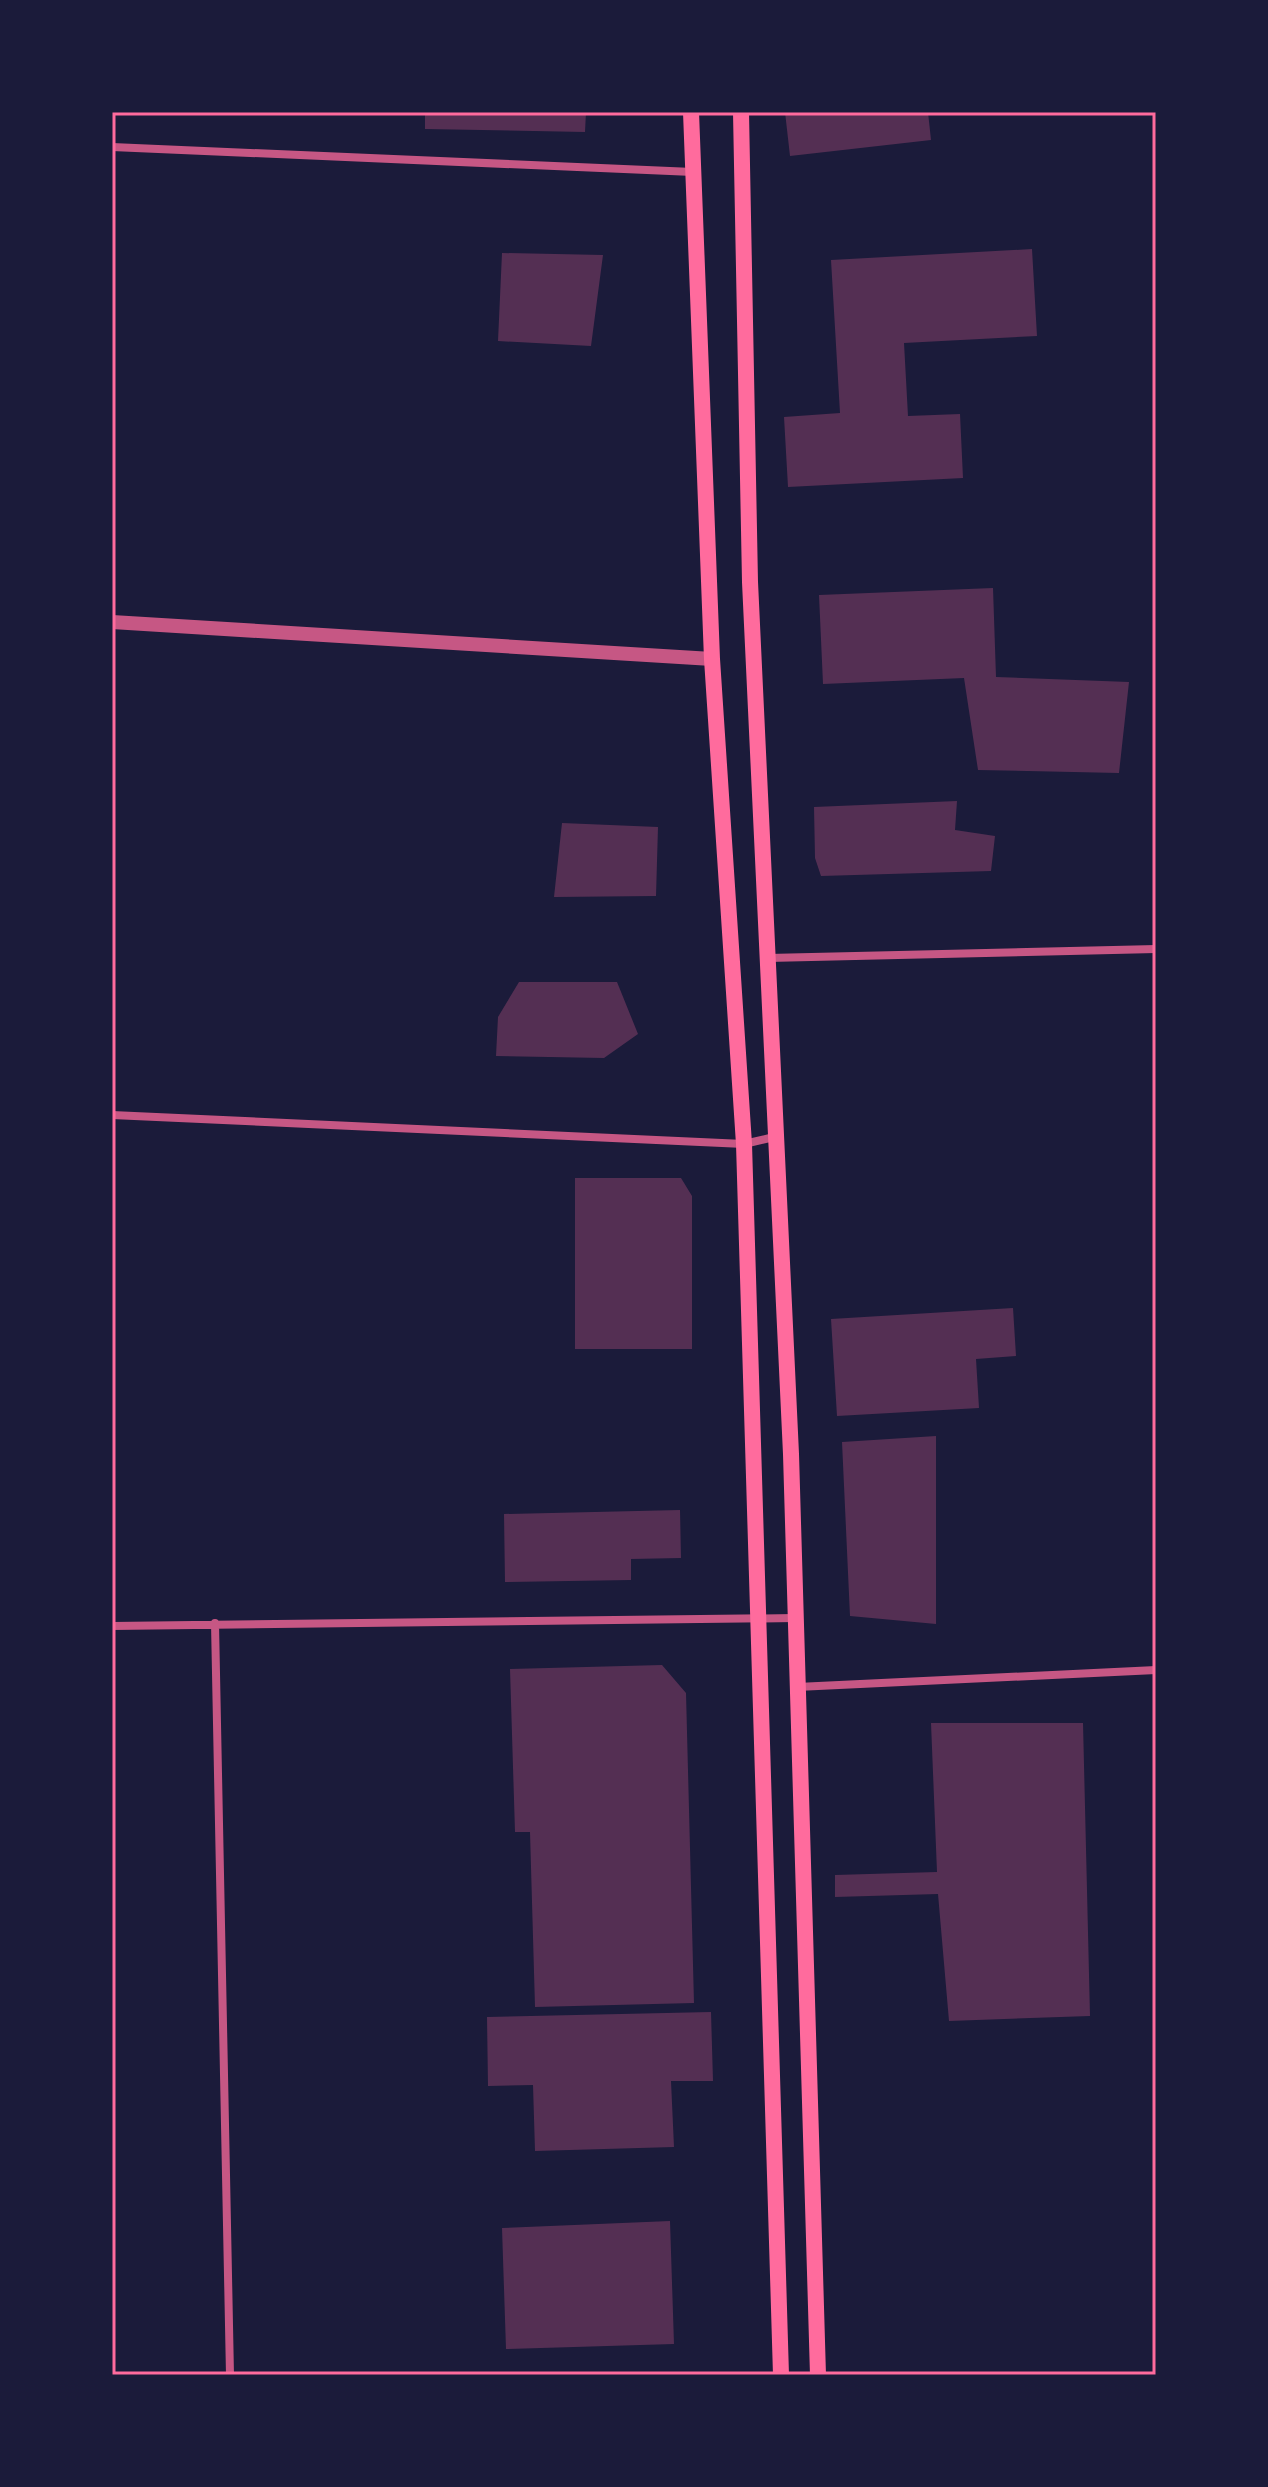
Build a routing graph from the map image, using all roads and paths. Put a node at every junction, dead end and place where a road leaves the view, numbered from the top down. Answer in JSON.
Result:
{"nodes":[{"id":1,"x":691,"y":112,"type":"edge"},
{"id":2,"x":741,"y":112,"type":"edge"},
{"id":3,"x":112,"y":147,"type":"edge"},
{"id":4,"x":693,"y":172,"type":"junction"},
{"id":5,"x":112,"y":622,"type":"edge"},
{"id":6,"x":712,"y":659,"type":"junction"},
{"id":7,"x":1156,"y":949,"type":"edge"},
{"id":8,"x":768,"y":958,"type":"junction"},
{"id":9,"x":112,"y":1115,"type":"edge"},
{"id":10,"x":774,"y":1137,"type":"junction"},
{"id":11,"x":744,"y":1144,"type":"junction"},
{"id":12,"x":760,"y":1618,"type":"junction"},
{"id":13,"x":795,"y":1618,"type":"junction"},
{"id":14,"x":215,"y":1623,"type":"junction"},
{"id":15,"x":112,"y":1626,"type":"edge"},
{"id":16,"x":1156,"y":1670,"type":"edge"},
{"id":17,"x":797,"y":1687,"type":"junction"},
{"id":18,"x":230,"y":2375,"type":"edge"},
{"id":19,"x":781,"y":2375,"type":"edge"},
{"id":20,"x":818,"y":2375,"type":"edge"}],
"edges":[{"from":1,"to":4,"type":"main road"},
{"from":2,"to":8,"type":"main road"},
{"from":3,"to":4,"type":"street"},
{"from":4,"to":6,"type":"main road"},
{"from":5,"to":6,"type":"street"},
{"from":6,"to":11,"type":"main road"},
{"from":7,"to":8,"type":"street"},
{"from":8,"to":10,"type":"main road"},
{"from":9,"to":11,"type":"street"},
{"from":10,"to":11,"type":"street"},
{"from":10,"to":13,"type":"main road"},
{"from":11,"to":12,"type":"main road"},
{"from":12,"to":13,"type":"street"},
{"from":12,"to":14,"type":"street"},
{"from":12,"to":19,"type":"main road"},
{"from":13,"to":17,"type":"main road"},
{"from":14,"to":15,"type":"street"},
{"from":14,"to":18,"type":"street"},
{"from":16,"to":17,"type":"street"},
{"from":17,"to":20,"type":"main road"}]}
